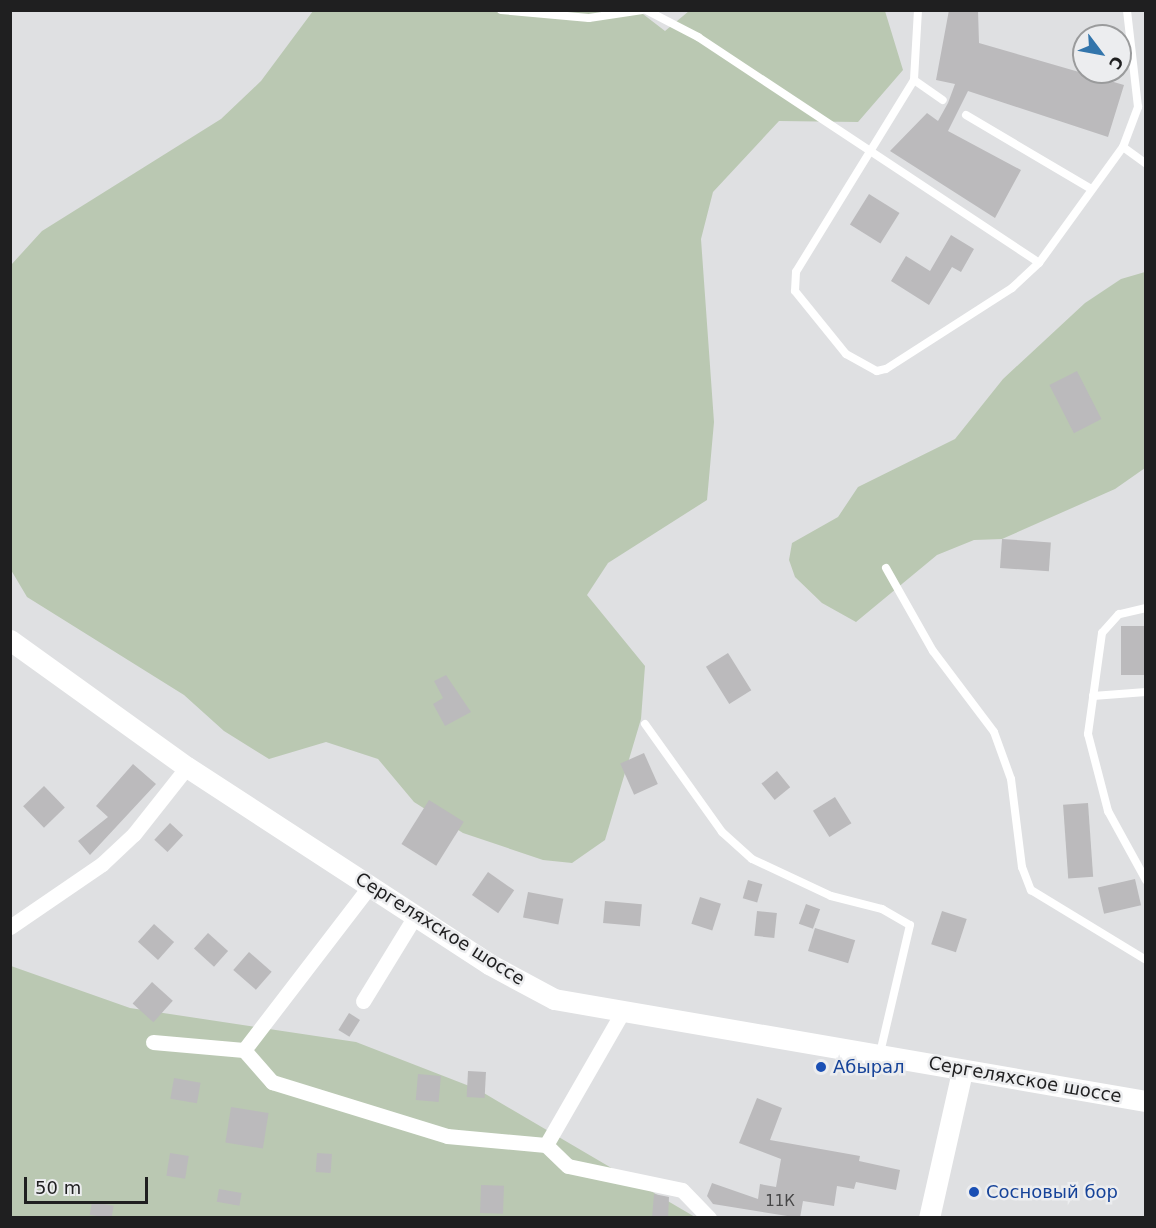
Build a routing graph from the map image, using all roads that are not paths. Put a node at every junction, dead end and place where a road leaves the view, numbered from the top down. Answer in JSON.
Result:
{"nodes":[{"id":1,"x":501,"y":10,"type":"edge"},
{"id":2,"x":644,"y":10,"type":"edge"},
{"id":3,"x":918,"y":10,"type":"edge"},
{"id":4,"x":1127,"y":10,"type":"edge"},
{"id":5,"x":914,"y":80,"type":"junction"},
{"id":6,"x":943,"y":100,"type":"dead end"},
{"id":7,"x":966,"y":115,"type":"dead end"},
{"id":8,"x":1123,"y":147,"type":"junction"},
{"id":9,"x":871,"y":149,"type":"junction"},
{"id":10,"x":1146,"y":164,"type":"edge"},
{"id":11,"x":1091,"y":189,"type":"junction"},
{"id":12,"x":1039,"y":263,"type":"junction"},
{"id":13,"x":886,"y":568,"type":"dead end"},
{"id":14,"x":1146,"y":608,"type":"edge"},
{"id":15,"x":10,"y":640,"type":"edge"},
{"id":16,"x":1146,"y":692,"type":"edge"},
{"id":17,"x":1093,"y":696,"type":"junction"},
{"id":18,"x":645,"y":724,"type":"dead end"},
{"id":19,"x":187,"y":766,"type":"junction"},
{"id":20,"x":1146,"y":880,"type":"edge"},
{"id":21,"x":370,"y":886,"type":"junction"},
{"id":22,"x":415,"y":916,"type":"junction"},
{"id":23,"x":10,"y":927,"type":"edge"},
{"id":24,"x":1146,"y":960,"type":"edge"},
{"id":25,"x":363,"y":1001,"type":"dead end"},
{"id":26,"x":622,"y":1013,"type":"junction"},
{"id":27,"x":153,"y":1042,"type":"dead end"},
{"id":28,"x":244,"y":1050,"type":"junction"},
{"id":29,"x":880,"y":1053,"type":"junction"},
{"id":30,"x":962,"y":1071,"type":"junction"},
{"id":31,"x":1146,"y":1101,"type":"edge"},
{"id":32,"x":546,"y":1145,"type":"junction"},
{"id":33,"x":709,"y":1218,"type":"edge"},
{"id":34,"x":929,"y":1218,"type":"edge"}],
"edges":[{"from":1,"to":2,"type":"lane"},
{"from":2,"to":9,"type":"lane"},
{"from":3,"to":5,"type":"lane"},
{"from":4,"to":8,"type":"lane"},
{"from":5,"to":6,"type":"lane"},
{"from":5,"to":9,"type":"lane"},
{"from":7,"to":11,"type":"lane"},
{"from":8,"to":10,"type":"lane"},
{"from":8,"to":11,"type":"lane"},
{"from":9,"to":12,"type":"lane"},
{"from":9,"to":12,"type":"lane"},
{"from":11,"to":12,"type":"lane"},
{"from":13,"to":24,"type":"lane"},
{"from":14,"to":17,"type":"lane"},
{"from":15,"to":19,"type":"main road","name":"Сергеляхское шоссе"},
{"from":16,"to":17,"type":"lane"},
{"from":17,"to":20,"type":"lane"},
{"from":18,"to":29,"type":"lane"},
{"from":19,"to":21,"type":"main road","name":"Сергеляхское шоссе"},
{"from":19,"to":23,"type":"street"},
{"from":21,"to":22,"type":"main road","name":"Сергеляхское шоссе"},
{"from":21,"to":28,"type":"street"},
{"from":22,"to":25,"type":"street"},
{"from":22,"to":26,"type":"main road","name":"Сергеляхское шоссе"},
{"from":26,"to":29,"type":"main road","name":"Сергеляхское шоссе"},
{"from":26,"to":32,"type":"street"},
{"from":27,"to":28,"type":"street"},
{"from":28,"to":32,"type":"street"},
{"from":29,"to":30,"type":"main road","name":"Сергеляхское шоссе"},
{"from":30,"to":31,"type":"main road","name":"Сергеляхское шоссе"},
{"from":30,"to":34,"type":"main road"},
{"from":32,"to":33,"type":"street"}]}
